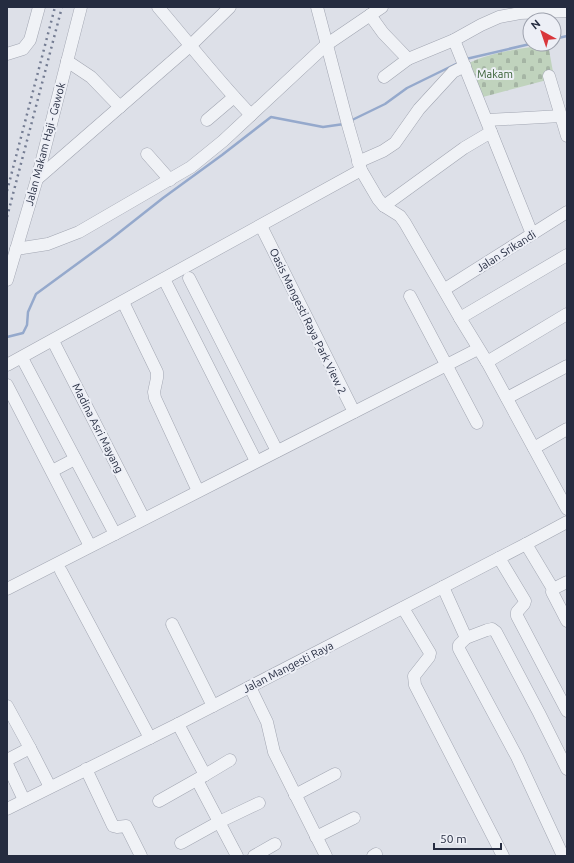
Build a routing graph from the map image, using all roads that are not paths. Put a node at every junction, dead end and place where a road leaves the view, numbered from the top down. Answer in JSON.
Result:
{"nodes":[{"id":1,"x":39,"y":7,"type":"edge"},
{"id":2,"x":81,"y":7,"type":"edge"},
{"id":3,"x":158,"y":7,"type":"edge"},
{"id":4,"x":230,"y":7,"type":"edge"},
{"id":5,"x":317,"y":7,"type":"edge"},
{"id":6,"x":382,"y":7,"type":"edge"},
{"id":7,"x":567,"y":11,"type":"edge"},
{"id":8,"x":370,"y":15,"type":"junction"},
{"id":9,"x":454,"y":40,"type":"junction"},
{"id":10,"x":191,"y":45,"type":"junction"},
{"id":11,"x":326,"y":45,"type":"junction"},
{"id":12,"x":7,"y":54,"type":"edge"},
{"id":13,"x":408,"y":60,"type":"junction"},
{"id":14,"x":67,"y":61,"type":"junction"},
{"id":15,"x":464,"y":63,"type":"junction"},
{"id":16,"x":549,"y":76,"type":"dead end"},
{"id":17,"x":384,"y":77,"type":"dead end"},
{"id":18,"x":234,"y":97,"type":"junction"},
{"id":19,"x":120,"y":107,"type":"junction"},
{"id":20,"x":251,"y":115,"type":"junction"},
{"id":21,"x":561,"y":116,"type":"junction"},
{"id":22,"x":207,"y":120,"type":"dead end"},
{"id":23,"x":490,"y":126,"type":"junction"},
{"id":24,"x":567,"y":136,"type":"edge"},
{"id":25,"x":147,"y":154,"type":"dead end"},
{"id":26,"x":360,"y":166,"type":"junction"},
{"id":27,"x":36,"y":179,"type":"junction"},
{"id":28,"x":170,"y":180,"type":"junction"},
{"id":29,"x":384,"y":206,"type":"junction"},
{"id":30,"x":567,"y":212,"type":"edge"},
{"id":31,"x":263,"y":230,"type":"dead end"},
{"id":32,"x":532,"y":234,"type":"junction"},
{"id":33,"x":16,"y":249,"type":"junction"},
{"id":34,"x":567,"y":255,"type":"edge"},
{"id":35,"x":189,"y":278,"type":"dead end"},
{"id":36,"x":164,"y":279,"type":"junction"},
{"id":37,"x":7,"y":280,"type":"edge"},
{"id":38,"x":445,"y":289,"type":"junction"},
{"id":39,"x":410,"y":296,"type":"dead end"},
{"id":40,"x":124,"y":304,"type":"dead end"},
{"id":41,"x":567,"y":314,"type":"edge"},
{"id":42,"x":460,"y":318,"type":"junction"},
{"id":43,"x":53,"y":341,"type":"junction"},
{"id":44,"x":478,"y":348,"type":"junction"},
{"id":45,"x":22,"y":358,"type":"junction"},
{"id":46,"x":487,"y":362,"type":"junction"},
{"id":47,"x":7,"y":365,"type":"edge"},
{"id":48,"x":446,"y":365,"type":"junction"},
{"id":49,"x":567,"y":366,"type":"edge"},
{"id":50,"x":7,"y":385,"type":"edge"},
{"id":51,"x":507,"y":398,"type":"junction"},
{"id":52,"x":354,"y":412,"type":"junction"},
{"id":53,"x":477,"y":423,"type":"dead end"},
{"id":54,"x":567,"y":429,"type":"edge"},
{"id":55,"x":534,"y":448,"type":"junction"},
{"id":56,"x":277,"y":451,"type":"junction"},
{"id":57,"x":75,"y":459,"type":"junction"},
{"id":58,"x":256,"y":461,"type":"junction"},
{"id":59,"x":52,"y":471,"type":"junction"},
{"id":60,"x":562,"y":487,"type":"edge"},
{"id":61,"x":198,"y":491,"type":"junction"},
{"id":62,"x":567,"y":509,"type":"edge"},
{"id":63,"x":142,"y":516,"type":"dead end"},
{"id":64,"x":567,"y":522,"type":"edge"},
{"id":65,"x":115,"y":534,"type":"junction"},
{"id":66,"x":526,"y":544,"type":"junction"},
{"id":67,"x":90,"y":546,"type":"junction"},
{"id":68,"x":499,"y":558,"type":"junction"},
{"id":69,"x":61,"y":571,"type":"dead end"},
{"id":70,"x":567,"y":582,"type":"edge"},
{"id":71,"x":443,"y":587,"type":"junction"},
{"id":72,"x":7,"y":589,"type":"edge"},
{"id":73,"x":553,"y":589,"type":"junction"},
{"id":74,"x":403,"y":608,"type":"junction"},
{"id":75,"x":567,"y":621,"type":"edge"},
{"id":76,"x":172,"y":624,"type":"dead end"},
{"id":77,"x":466,"y":638,"type":"junction"},
{"id":78,"x":250,"y":687,"type":"junction"},
{"id":79,"x":7,"y":706,"type":"edge"},
{"id":80,"x":213,"y":706,"type":"junction"},
{"id":81,"x":567,"y":711,"type":"edge"},
{"id":82,"x":178,"y":724,"type":"junction"},
{"id":83,"x":150,"y":738,"type":"junction"},
{"id":84,"x":30,"y":748,"type":"junction"},
{"id":85,"x":7,"y":760,"type":"edge"},
{"id":86,"x":230,"y":760,"type":"dead end"},
{"id":87,"x":7,"y":764,"type":"edge"},
{"id":88,"x":86,"y":769,"type":"junction"},
{"id":89,"x":567,"y":769,"type":"edge"},
{"id":90,"x":335,"y":774,"type":"dead end"},
{"id":91,"x":201,"y":778,"type":"junction"},
{"id":92,"x":50,"y":787,"type":"junction"},
{"id":93,"x":295,"y":795,"type":"junction"},
{"id":94,"x":24,"y":800,"type":"junction"},
{"id":95,"x":160,"y":801,"type":"dead end"},
{"id":96,"x":259,"y":803,"type":"dead end"},
{"id":97,"x":7,"y":809,"type":"edge"},
{"id":98,"x":354,"y":818,"type":"dead end"},
{"id":99,"x":219,"y":822,"type":"junction"},
{"id":100,"x":316,"y":837,"type":"junction"},
{"id":101,"x":181,"y":843,"type":"dead end"},
{"id":102,"x":275,"y":844,"type":"dead end"},
{"id":103,"x":141,"y":856,"type":"edge"},
{"id":104,"x":238,"y":856,"type":"edge"},
{"id":105,"x":254,"y":856,"type":"edge"},
{"id":106,"x":326,"y":856,"type":"edge"},
{"id":107,"x":503,"y":856,"type":"edge"},
{"id":108,"x":563,"y":856,"type":"edge"}],
"edges":[{"from":1,"to":12,"type":"street"},
{"from":2,"to":14,"type":"street","name":"Jalan Makam Haji - Gawok"},
{"from":3,"to":10,"type":"street"},
{"from":4,"to":10,"type":"street"},
{"from":5,"to":11,"type":"street"},
{"from":6,"to":8,"type":"street"},
{"from":7,"to":9,"type":"street"},
{"from":8,"to":11,"type":"street"},
{"from":8,"to":13,"type":"street"},
{"from":9,"to":13,"type":"street"},
{"from":9,"to":15,"type":"street"},
{"from":10,"to":18,"type":"street"},
{"from":10,"to":19,"type":"street"},
{"from":11,"to":20,"type":"street"},
{"from":11,"to":26,"type":"street"},
{"from":13,"to":17,"type":"street"},
{"from":14,"to":19,"type":"street"},
{"from":14,"to":27,"type":"street","name":"Jalan Makam Haji - Gawok"},
{"from":15,"to":23,"type":"street"},
{"from":15,"to":26,"type":"street"},
{"from":16,"to":21,"type":"street"},
{"from":18,"to":20,"type":"street"},
{"from":18,"to":22,"type":"street"},
{"from":19,"to":27,"type":"street"},
{"from":20,"to":28,"type":"street"},
{"from":21,"to":23,"type":"street"},
{"from":21,"to":24,"type":"street"},
{"from":23,"to":29,"type":"street"},
{"from":23,"to":32,"type":"street"},
{"from":25,"to":28,"type":"street"},
{"from":26,"to":29,"type":"street"},
{"from":26,"to":36,"type":"street"},
{"from":27,"to":33,"type":"street","name":"Jalan Makam Haji - Gawok"},
{"from":28,"to":33,"type":"street"},
{"from":29,"to":38,"type":"street"},
{"from":30,"to":32,"type":"street","name":"Jalan Srikandi"},
{"from":31,"to":52,"type":"street","name":"Oasis Mangesti Raya Park View 2"},
{"from":32,"to":38,"type":"street","name":"Jalan Srikandi"},
{"from":33,"to":37,"type":"street","name":"Jalan Makam Haji - Gawok"},
{"from":34,"to":42,"type":"street"},
{"from":35,"to":56,"type":"street"},
{"from":36,"to":43,"type":"street"},
{"from":36,"to":58,"type":"street"},
{"from":38,"to":42,"type":"street"},
{"from":39,"to":48,"type":"street"},
{"from":40,"to":61,"type":"street"},
{"from":41,"to":46,"type":"street"},
{"from":42,"to":44,"type":"street"},
{"from":43,"to":45,"type":"street"},
{"from":43,"to":63,"type":"street","name":"Madina Asri Mayang"},
{"from":44,"to":46,"type":"street"},
{"from":44,"to":48,"type":"street"},
{"from":45,"to":47,"type":"street"},
{"from":45,"to":57,"type":"street"},
{"from":46,"to":51,"type":"street"},
{"from":48,"to":52,"type":"street"},
{"from":48,"to":53,"type":"street"},
{"from":49,"to":51,"type":"street"},
{"from":50,"to":59,"type":"street"},
{"from":51,"to":55,"type":"street"},
{"from":52,"to":56,"type":"street"},
{"from":54,"to":55,"type":"street"},
{"from":55,"to":60,"type":"street"},
{"from":56,"to":58,"type":"street"},
{"from":57,"to":59,"type":"street"},
{"from":57,"to":65,"type":"street"},
{"from":58,"to":61,"type":"street"},
{"from":59,"to":67,"type":"street"},
{"from":60,"to":62,"type":"street"},
{"from":61,"to":65,"type":"street"},
{"from":64,"to":66,"type":"street","name":"Jalan Mangesti Raya"},
{"from":65,"to":67,"type":"street"},
{"from":66,"to":68,"type":"street","name":"Jalan Mangesti Raya"},
{"from":66,"to":73,"type":"street"},
{"from":67,"to":72,"type":"street"},
{"from":68,"to":71,"type":"street","name":"Jalan Mangesti Raya"},
{"from":68,"to":81,"type":"street"},
{"from":69,"to":83,"type":"street"},
{"from":70,"to":73,"type":"street"},
{"from":71,"to":74,"type":"street","name":"Jalan Mangesti Raya"},
{"from":71,"to":77,"type":"street"},
{"from":73,"to":75,"type":"street"},
{"from":74,"to":78,"type":"street","name":"Jalan Mangesti Raya"},
{"from":74,"to":107,"type":"street"},
{"from":76,"to":80,"type":"street"},
{"from":77,"to":89,"type":"street"},
{"from":77,"to":108,"type":"street"},
{"from":78,"to":80,"type":"street","name":"Jalan Mangesti Raya"},
{"from":78,"to":93,"type":"street"},
{"from":79,"to":84,"type":"street"},
{"from":80,"to":82,"type":"street","name":"Jalan Mangesti Raya"},
{"from":82,"to":83,"type":"street","name":"Jalan Mangesti Raya"},
{"from":82,"to":91,"type":"street"},
{"from":83,"to":88,"type":"street","name":"Jalan Mangesti Raya"},
{"from":84,"to":85,"type":"street"},
{"from":84,"to":92,"type":"street"},
{"from":86,"to":91,"type":"street"},
{"from":87,"to":94,"type":"street"},
{"from":88,"to":92,"type":"street","name":"Jalan Mangesti Raya"},
{"from":88,"to":103,"type":"street"},
{"from":90,"to":93,"type":"street"},
{"from":91,"to":95,"type":"street"},
{"from":91,"to":99,"type":"street"},
{"from":92,"to":94,"type":"street","name":"Jalan Mangesti Raya"},
{"from":93,"to":100,"type":"street"},
{"from":94,"to":97,"type":"street","name":"Jalan Mangesti Raya"},
{"from":96,"to":99,"type":"street"},
{"from":98,"to":100,"type":"street"},
{"from":99,"to":101,"type":"street"},
{"from":99,"to":104,"type":"street"},
{"from":100,"to":106,"type":"street"},
{"from":102,"to":105,"type":"street"}]}
